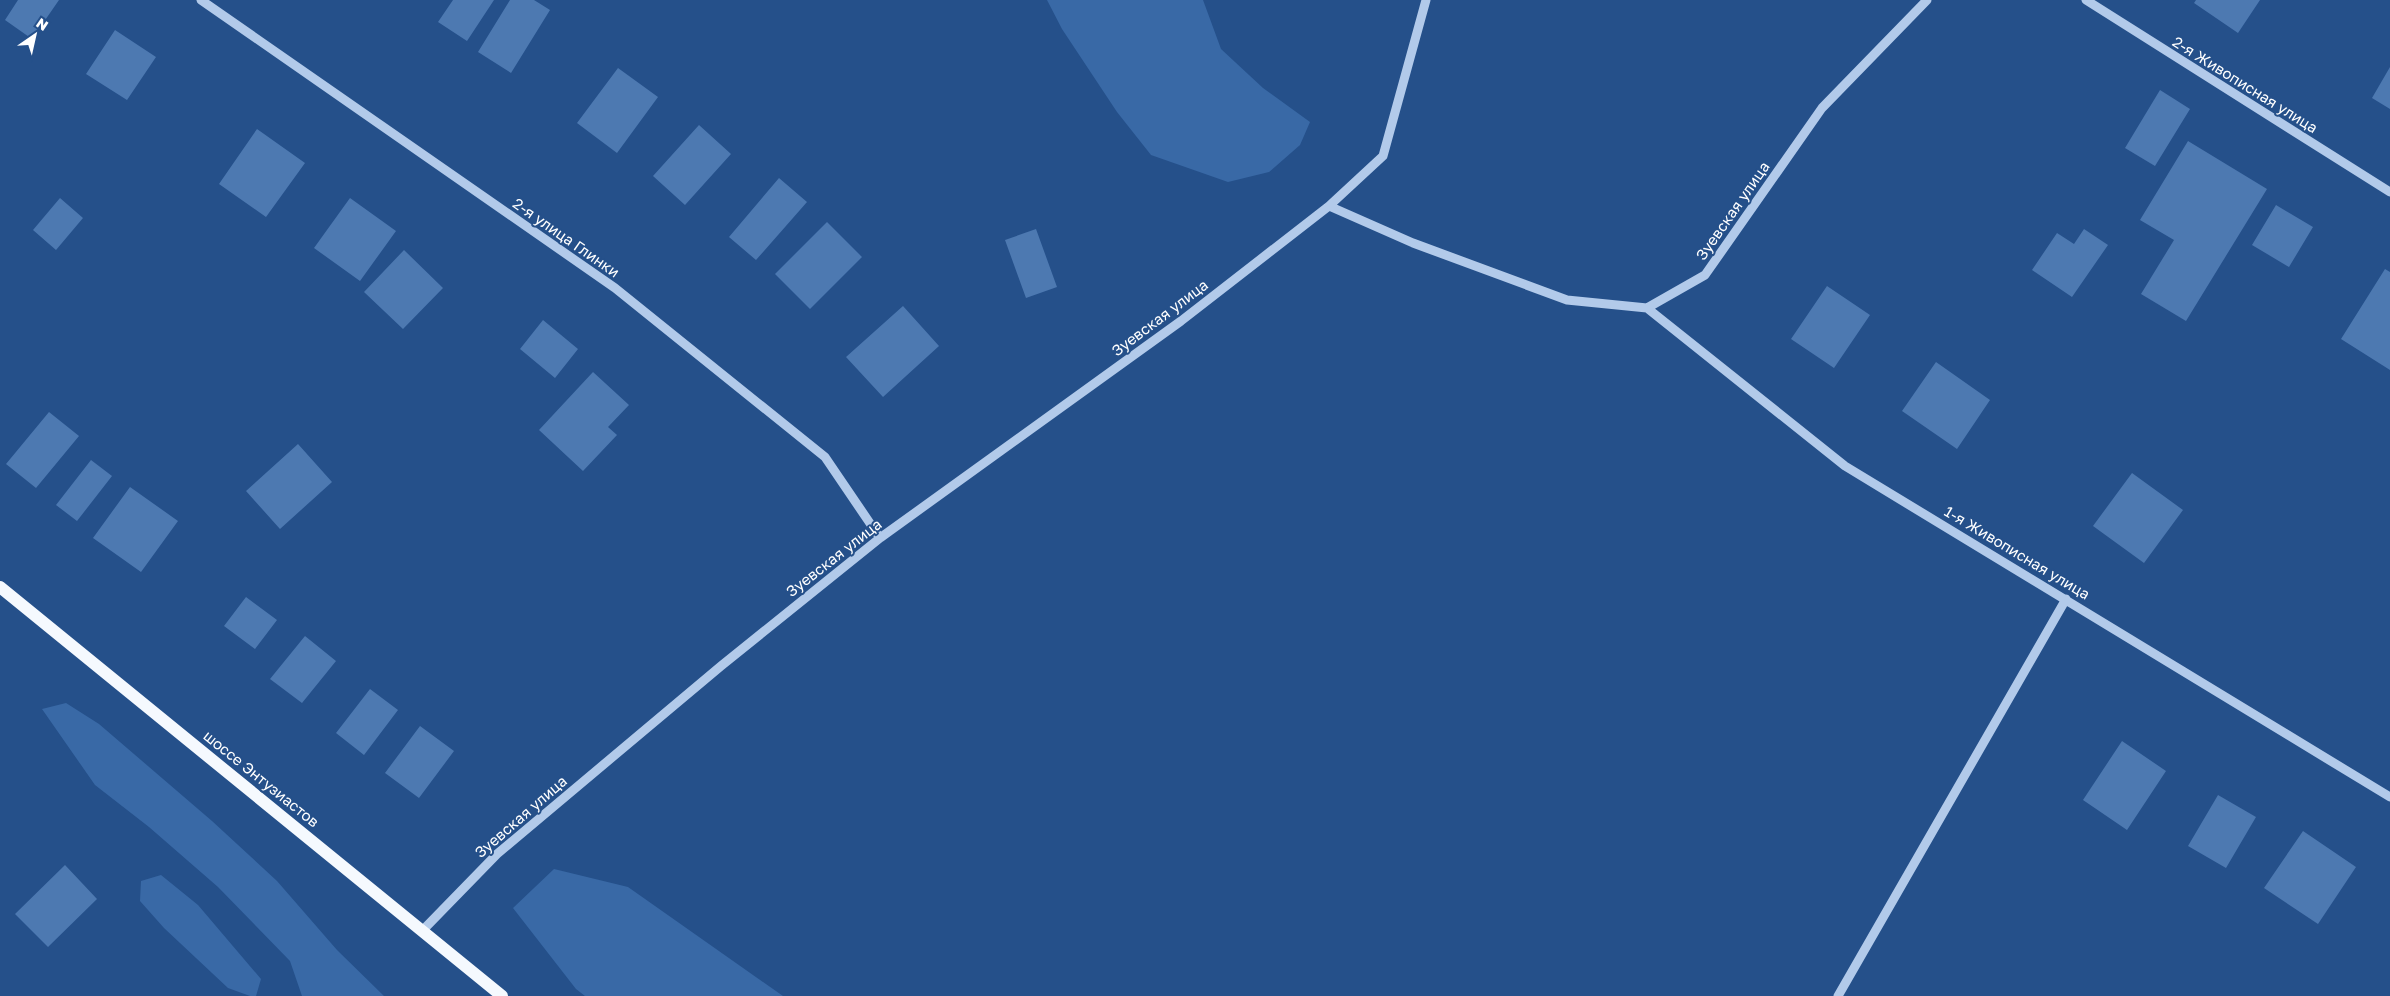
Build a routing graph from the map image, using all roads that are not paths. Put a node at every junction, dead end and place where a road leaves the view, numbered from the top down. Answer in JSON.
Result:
{"nodes":[{"id":1,"x":201,"y":0,"type":"edge"},
{"id":2,"x":1426,"y":0,"type":"edge"},
{"id":3,"x":1927,"y":0,"type":"edge"},
{"id":4,"x":2086,"y":0,"type":"edge"},
{"id":5,"x":2390,"y":192,"type":"edge"},
{"id":6,"x":1329,"y":206,"type":"junction"},
{"id":7,"x":1647,"y":308,"type":"junction"},
{"id":8,"x":880,"y":538,"type":"junction"},
{"id":9,"x":0,"y":587,"type":"edge"},
{"id":10,"x":2066,"y":599,"type":"junction"},
{"id":11,"x":2390,"y":797,"type":"edge"},
{"id":12,"x":422,"y":931,"type":"junction"},
{"id":13,"x":502,"y":996,"type":"edge"},
{"id":14,"x":1838,"y":996,"type":"edge"}],
"edges":[{"from":1,"to":8,"type":"street","name":"2-я улица Глинки"},
{"from":2,"to":6,"type":"street","name":"Зуевская улица"},
{"from":3,"to":7,"type":"street","name":"Зуевская улица"},
{"from":4,"to":5,"type":"street","name":"2-я Живописная улица"},
{"from":6,"to":7,"type":"street"},
{"from":6,"to":8,"type":"street","name":"Зуевская улица"},
{"from":7,"to":10,"type":"street","name":"1-я Живописная улица"},
{"from":8,"to":12,"type":"street","name":"Зуевская улица"},
{"from":9,"to":12,"type":"main road","name":"шоссе Энтузиастов"},
{"from":10,"to":11,"type":"street","name":"1-я Живописная улица"},
{"from":10,"to":14,"type":"street"},
{"from":12,"to":13,"type":"main road","name":"шоссе Энтузиастов"}]}
